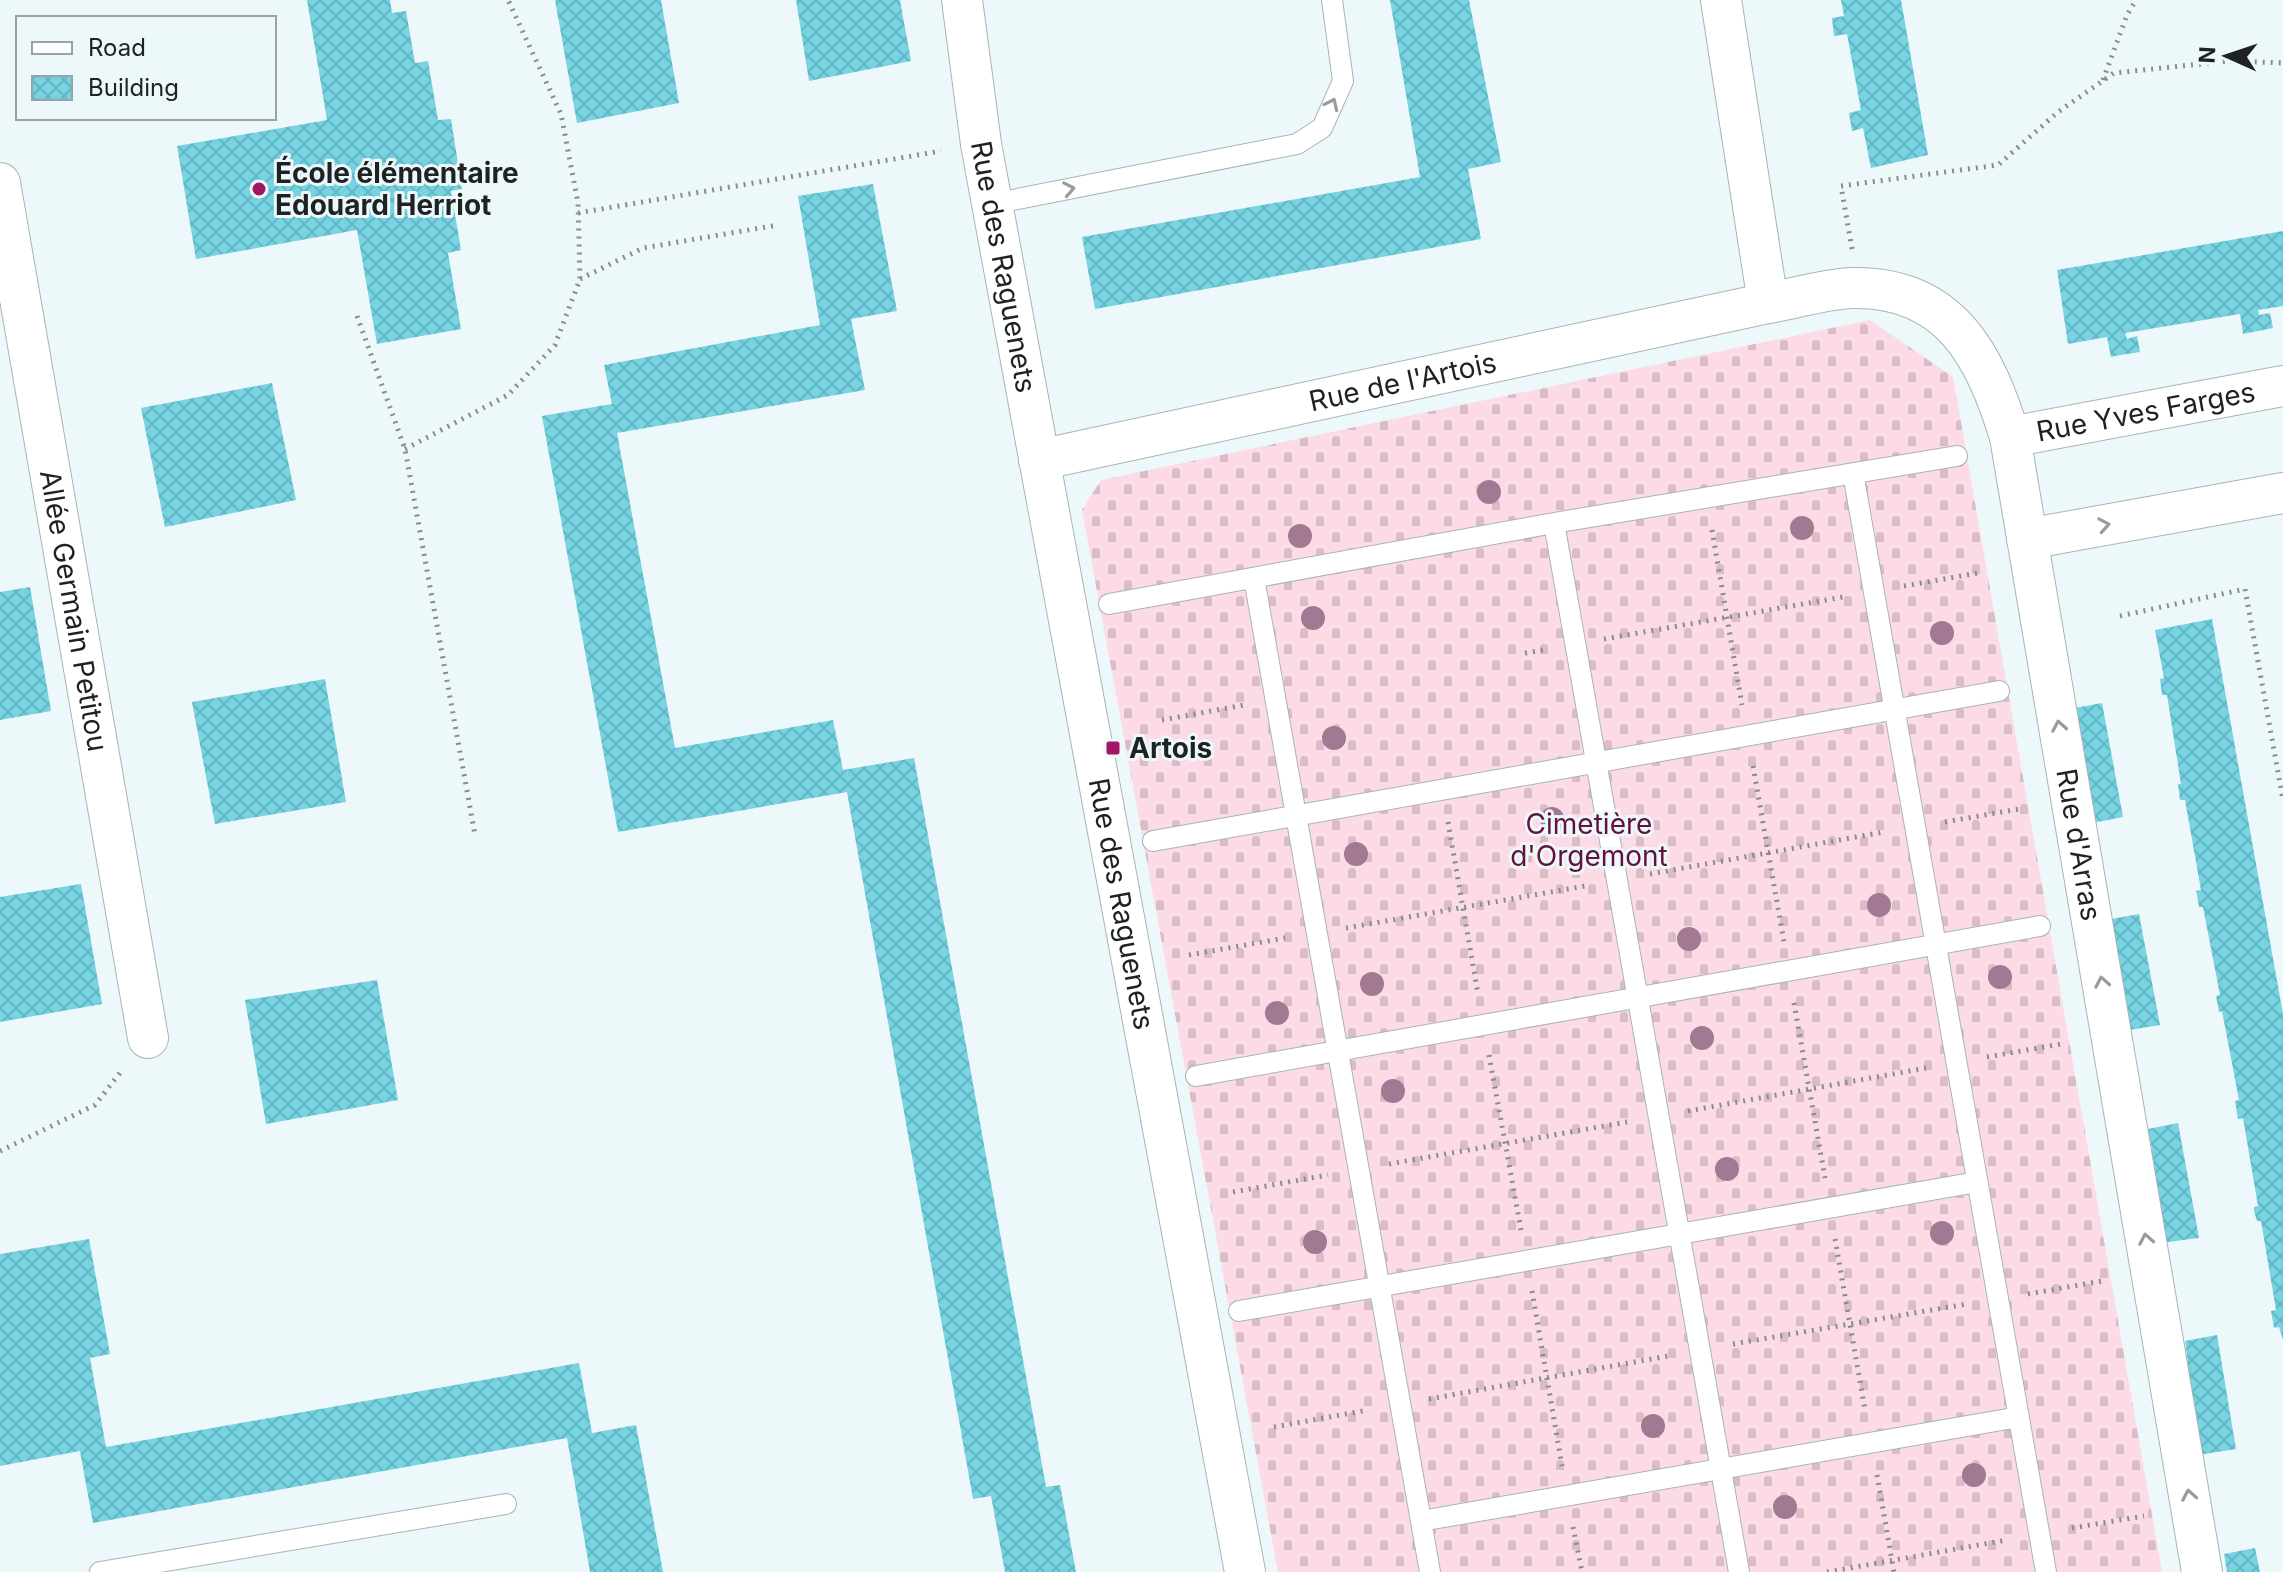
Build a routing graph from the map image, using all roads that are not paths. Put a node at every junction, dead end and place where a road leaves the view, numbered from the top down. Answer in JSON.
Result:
{"nodes":[{"id":1,"x":962,"y":0,"type":"edge"},
{"id":2,"x":1332,"y":0,"type":"edge"},
{"id":3,"x":1721,"y":0,"type":"edge"},
{"id":4,"x":0,"y":183,"type":"edge"},
{"id":5,"x":992,"y":204,"type":"junction"},
{"id":6,"x":1768,"y":303,"type":"junction"},
{"id":7,"x":2283,"y":386,"type":"edge"},
{"id":8,"x":2010,"y":437,"type":"junction"},
{"id":9,"x":1957,"y":456,"type":"dead end"},
{"id":10,"x":1039,"y":460,"type":"junction"},
{"id":11,"x":1853,"y":473,"type":"junction"},
{"id":12,"x":2283,"y":493,"type":"edge"},
{"id":13,"x":1554,"y":523,"type":"junction"},
{"id":14,"x":2027,"y":539,"type":"junction"},
{"id":15,"x":1254,"y":578,"type":"junction"},
{"id":16,"x":1109,"y":604,"type":"dead end"},
{"id":17,"x":1999,"y":691,"type":"dead end"},
{"id":18,"x":1895,"y":710,"type":"junction"},
{"id":19,"x":1596,"y":763,"type":"junction"},
{"id":20,"x":1296,"y":815,"type":"junction"},
{"id":21,"x":1153,"y":841,"type":"dead end"},
{"id":22,"x":2040,"y":926,"type":"dead end"},
{"id":23,"x":1936,"y":946,"type":"junction"},
{"id":24,"x":1638,"y":998,"type":"junction"},
{"id":25,"x":148,"y":1038,"type":"road end"},
{"id":26,"x":1337,"y":1051,"type":"junction"},
{"id":27,"x":1196,"y":1076,"type":"dead end"},
{"id":28,"x":1977,"y":1182,"type":"junction"},
{"id":29,"x":1680,"y":1234,"type":"junction"},
{"id":30,"x":1379,"y":1286,"type":"junction"},
{"id":31,"x":1239,"y":1311,"type":"dead end"},
{"id":32,"x":2019,"y":1417,"type":"junction"},
{"id":33,"x":1721,"y":1469,"type":"junction"},
{"id":34,"x":506,"y":1504,"type":"dead end"},
{"id":35,"x":1421,"y":1521,"type":"junction"},
{"id":36,"x":100,"y":1572,"type":"edge"},
{"id":37,"x":1245,"y":1572,"type":"edge"},
{"id":38,"x":1430,"y":1572,"type":"edge"},
{"id":39,"x":1739,"y":1572,"type":"edge"},
{"id":40,"x":2046,"y":1572,"type":"edge"},
{"id":41,"x":2202,"y":1572,"type":"edge"}],
"edges":[{"from":1,"to":5,"type":"street","name":"Rue des Raguenets"},
{"from":5,"to":2,"type":"lane","one_way":true},
{"from":3,"to":6,"type":"street"},
{"from":4,"to":25,"type":"street","name":"Allée Germain Petitou"},
{"from":5,"to":10,"type":"street","name":"Rue des Raguenets"},
{"from":6,"to":8,"type":"street","name":"Rue d'Arras"},
{"from":6,"to":10,"type":"street","name":"Rue de l'Artois"},
{"from":7,"to":8,"type":"street","name":"Rue Yves Farges"},
{"from":8,"to":14,"type":"street","name":"Rue d'Arras"},
{"from":9,"to":11,"type":"lane"},
{"from":10,"to":37,"type":"street","name":"Rue des Raguenets"},
{"from":11,"to":13,"type":"lane"},
{"from":11,"to":18,"type":"lane"},
{"from":14,"to":12,"type":"street","one_way":true},
{"from":13,"to":15,"type":"lane"},
{"from":13,"to":19,"type":"lane"},
{"from":41,"to":14,"type":"street","name":"Rue d'Arras","one_way":true},
{"from":15,"to":16,"type":"lane"},
{"from":15,"to":20,"type":"lane"},
{"from":17,"to":18,"type":"lane"},
{"from":18,"to":19,"type":"lane"},
{"from":18,"to":23,"type":"lane"},
{"from":19,"to":20,"type":"lane"},
{"from":19,"to":24,"type":"lane"},
{"from":20,"to":21,"type":"lane"},
{"from":20,"to":26,"type":"lane"},
{"from":22,"to":23,"type":"lane"},
{"from":23,"to":24,"type":"lane"},
{"from":23,"to":28,"type":"lane"},
{"from":24,"to":26,"type":"lane"},
{"from":24,"to":29,"type":"lane"},
{"from":26,"to":27,"type":"lane"},
{"from":26,"to":30,"type":"lane"},
{"from":28,"to":29,"type":"lane"},
{"from":28,"to":32,"type":"lane"},
{"from":29,"to":30,"type":"lane"},
{"from":29,"to":33,"type":"lane"},
{"from":30,"to":31,"type":"lane"},
{"from":30,"to":35,"type":"lane"},
{"from":32,"to":33,"type":"lane"},
{"from":32,"to":40,"type":"lane"},
{"from":33,"to":35,"type":"lane"},
{"from":33,"to":39,"type":"lane"},
{"from":34,"to":36,"type":"lane"},
{"from":35,"to":38,"type":"lane"}]}
